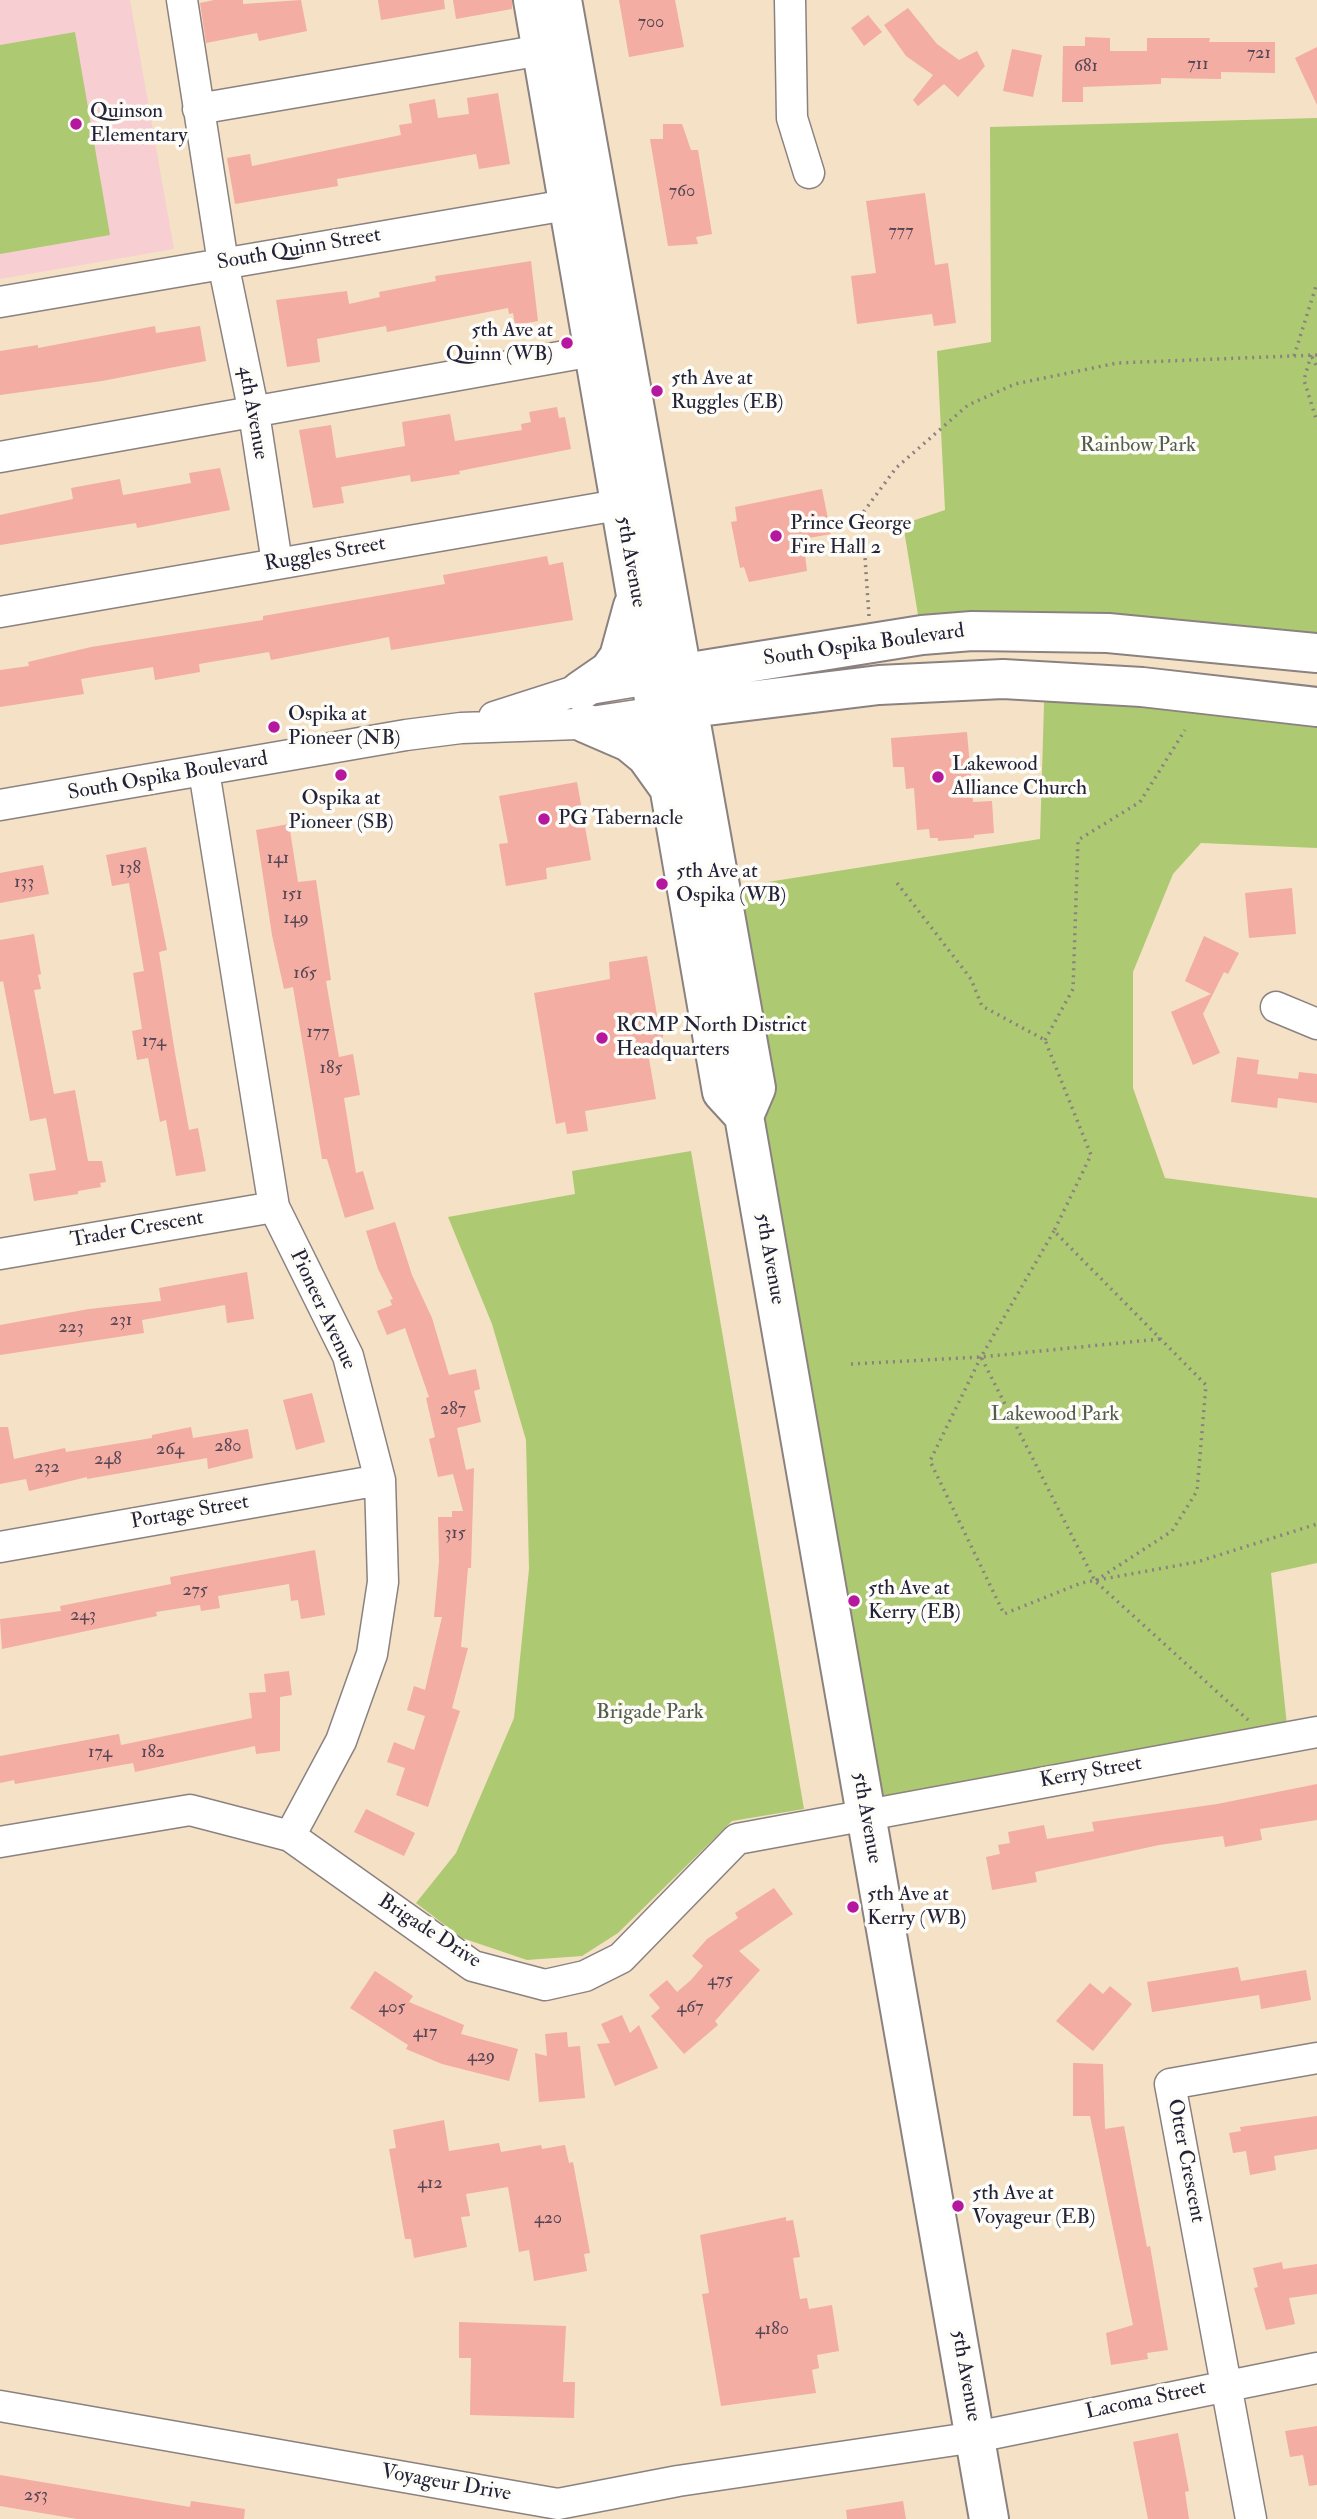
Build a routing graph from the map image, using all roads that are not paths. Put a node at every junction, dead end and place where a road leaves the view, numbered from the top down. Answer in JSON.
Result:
{"nodes":[{"id":1,"x":182,"y":0,"type":"edge"},
{"id":2,"x":533,"y":0,"type":"edge"},
{"id":3,"x":562,"y":0,"type":"edge"},
{"id":4,"x":790,"y":0,"type":"edge"},
{"id":5,"x":542,"y":50,"type":"junction"},
{"id":6,"x":198,"y":109,"type":"junction"},
{"id":7,"x":809,"y":173,"type":"dead end"},
{"id":8,"x":583,"y":202,"type":"junction"},
{"id":9,"x":223,"y":263,"type":"junction"},
{"id":10,"x":0,"y":302,"type":"edge"},
{"id":11,"x":593,"y":351,"type":"junction"},
{"id":12,"x":254,"y":413,"type":"junction"},
{"id":13,"x":0,"y":457,"type":"edge"},
{"id":14,"x":636,"y":502,"type":"junction"},
{"id":15,"x":277,"y":563,"type":"junction"},
{"id":16,"x":651,"y":587,"type":"junction"},
{"id":17,"x":0,"y":612,"type":"edge"},
{"id":18,"x":1317,"y":653,"type":"edge"},
{"id":19,"x":754,"y":661,"type":"junction"},
{"id":20,"x":670,"y":693,"type":"junction"},
{"id":21,"x":762,"y":698,"type":"junction"},
{"id":22,"x":582,"y":707,"type":"junction"},
{"id":23,"x":1317,"y":707,"type":"edge"},
{"id":24,"x":204,"y":771,"type":"junction"},
{"id":25,"x":688,"y":795,"type":"junction"},
{"id":26,"x":0,"y":805,"type":"edge"},
{"id":27,"x":1276,"y":1007,"type":"dead end"},
{"id":28,"x":1317,"y":1024,"type":"edge"},
{"id":29,"x":274,"y":1207,"type":"junction"},
{"id":30,"x":0,"y":1254,"type":"edge"},
{"id":31,"x":380,"y":1479,"type":"junction"},
{"id":32,"x":0,"y":1547,"type":"edge"},
{"id":33,"x":1317,"y":1732,"type":"edge"},
{"id":34,"x":866,"y":1814,"type":"junction"},
{"id":35,"x":290,"y":1836,"type":"junction"},
{"id":36,"x":0,"y":1842,"type":"edge"},
{"id":37,"x":1317,"y":2058,"type":"edge"},
{"id":38,"x":1317,"y":2368,"type":"edge"},
{"id":39,"x":1228,"y":2384,"type":"junction"},
{"id":40,"x":0,"y":2406,"type":"edge"},
{"id":41,"x":976,"y":2437,"type":"junction"},
{"id":42,"x":559,"y":2512,"type":"edge"},
{"id":43,"x":989,"y":2519,"type":"edge"},
{"id":44,"x":1251,"y":2519,"type":"edge"}],
"edges":[{"from":1,"to":6,"type":"street","name":"4th Avenue"},
{"from":2,"to":5,"type":"main road","name":"5th Avenue"},
{"from":3,"to":8,"type":"main road","name":"5th Avenue"},
{"from":4,"to":7,"type":"street"},
{"from":5,"to":6,"type":"street"},
{"from":5,"to":8,"type":"main road","name":"5th Avenue"},
{"from":6,"to":9,"type":"street","name":"4th Avenue"},
{"from":8,"to":9,"type":"street","name":"South Quinn Street"},
{"from":8,"to":11,"type":"main road","name":"5th Avenue"},
{"from":8,"to":14,"type":"main road","name":"5th Avenue"},
{"from":9,"to":10,"type":"street","name":"South Quinn Street"},
{"from":9,"to":12,"type":"street","name":"4th Avenue"},
{"from":11,"to":12,"type":"street"},
{"from":11,"to":14,"type":"main road","name":"5th Avenue"},
{"from":12,"to":13,"type":"street"},
{"from":12,"to":15,"type":"street","name":"4th Avenue"},
{"from":14,"to":15,"type":"street","name":"Ruggles Street"},
{"from":14,"to":16,"type":"main road","name":"5th Avenue"},
{"from":15,"to":17,"type":"street","name":"Ruggles Street"},
{"from":16,"to":19,"type":"main road"},
{"from":16,"to":20,"type":"main road","name":"5th Avenue"},
{"from":16,"to":22,"type":"main road"},
{"from":18,"to":19,"type":"main road","name":"South Ospika Boulevard"},
{"from":19,"to":20,"type":"main road","name":"South Ospika Boulevard"},
{"from":20,"to":21,"type":"main road","name":"South Ospika Boulevard"},
{"from":20,"to":22,"type":"street","name":"South Ospika Boulevard"},
{"from":20,"to":25,"type":"main road","name":"5th Avenue"},
{"from":21,"to":23,"type":"main road","name":"South Ospika Boulevard"},
{"from":21,"to":25,"type":"main road"},
{"from":22,"to":24,"type":"street","name":"South Ospika Boulevard"},
{"from":22,"to":25,"type":"main road"},
{"from":24,"to":26,"type":"street","name":"South Ospika Boulevard"},
{"from":24,"to":29,"type":"street","name":"Pioneer Avenue"},
{"from":25,"to":34,"type":"main road","name":"5th Avenue"},
{"from":27,"to":28,"type":"street"},
{"from":29,"to":30,"type":"street","name":"Trader Crescent"},
{"from":29,"to":31,"type":"street","name":"Pioneer Avenue"},
{"from":31,"to":32,"type":"street","name":"Portage Street"},
{"from":31,"to":35,"type":"street","name":"Pioneer Avenue"},
{"from":33,"to":34,"type":"street","name":"Kerry Street"},
{"from":34,"to":35,"type":"street","name":"Brigade Drive"},
{"from":34,"to":41,"type":"main road","name":"5th Avenue"},
{"from":35,"to":36,"type":"street","name":"Brigade Drive"},
{"from":37,"to":39,"type":"street","name":"Otter Crescent"},
{"from":38,"to":39,"type":"street","name":"Lacoma Street"},
{"from":39,"to":41,"type":"street","name":"Lacoma Street"},
{"from":39,"to":44,"type":"street"},
{"from":40,"to":42,"type":"street","name":"Voyageur Drive"},
{"from":41,"to":42,"type":"street","name":"Voyageur Drive"},
{"from":41,"to":43,"type":"main road","name":"5th Avenue"}]}
